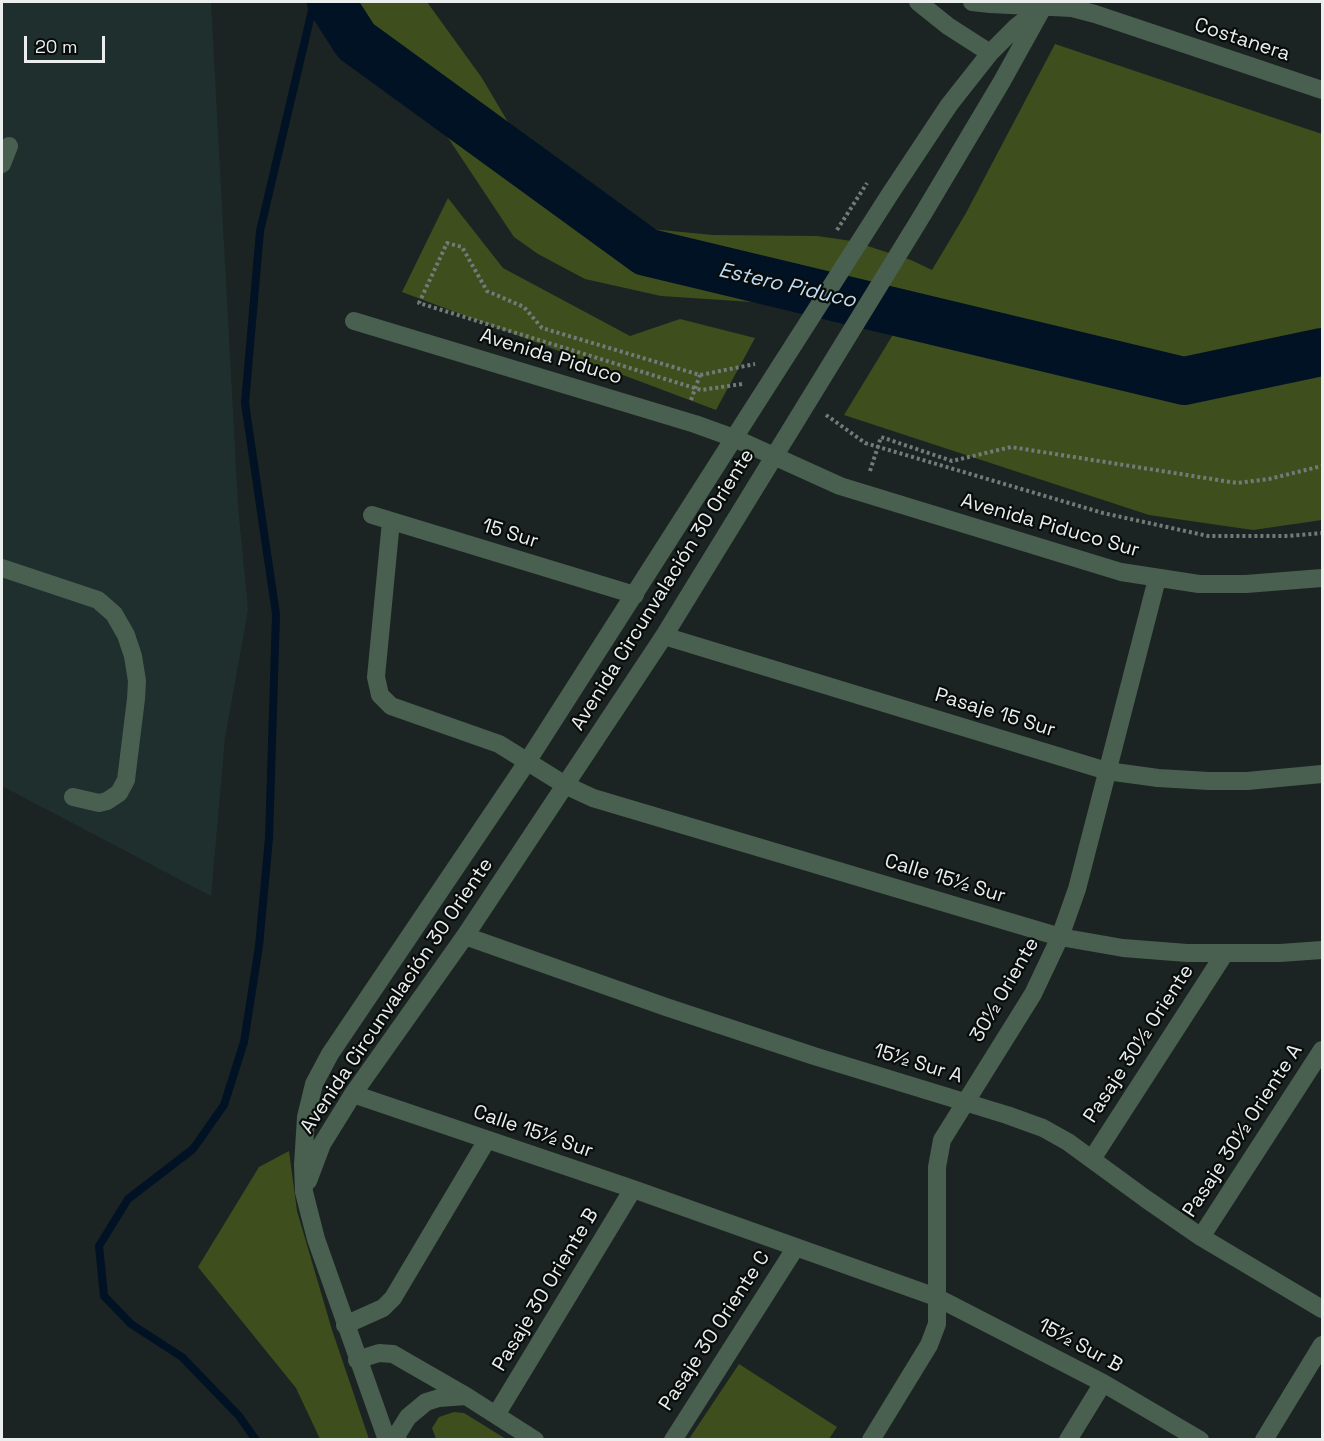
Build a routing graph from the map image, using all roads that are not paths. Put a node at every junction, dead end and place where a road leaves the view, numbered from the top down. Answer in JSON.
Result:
{"nodes":[{"id":1,"x":918,"y":2,"type":"edge"},
{"id":2,"x":972,"y":2,"type":"edge"},
{"id":3,"x":1045,"y":3,"type":"edge"},
{"id":4,"x":990,"y":53,"type":"junction"},
{"id":5,"x":1323,"y":90,"type":"edge"},
{"id":6,"x":9,"y":146,"type":"dead end"},
{"id":7,"x":2,"y":164,"type":"edge"},
{"id":8,"x":354,"y":321,"type":"dead end"},
{"id":9,"x":734,"y":438,"type":"junction"},
{"id":10,"x":775,"y":455,"type":"junction"},
{"id":11,"x":372,"y":515,"type":"dead end"},
{"id":12,"x":391,"y":520,"type":"junction"},
{"id":13,"x":2,"y":568,"type":"edge"},
{"id":14,"x":1323,"y":578,"type":"edge"},
{"id":15,"x":1157,"y":579,"type":"junction"},
{"id":16,"x":635,"y":595,"type":"junction"},
{"id":17,"x":664,"y":636,"type":"junction"},
{"id":18,"x":527,"y":762,"type":"junction"},
{"id":19,"x":1107,"y":771,"type":"junction"},
{"id":20,"x":1323,"y":774,"type":"edge"},
{"id":21,"x":565,"y":785,"type":"junction"},
{"id":22,"x":73,"y":797,"type":"dead end"},
{"id":23,"x":465,"y":936,"type":"junction"},
{"id":24,"x":1060,"y":937,"type":"junction"},
{"id":25,"x":1323,"y":950,"type":"edge"},
{"id":26,"x":1225,"y":953,"type":"junction"},
{"id":27,"x":1323,"y":1050,"type":"edge"},
{"id":28,"x":353,"y":1094,"type":"junction"},
{"id":29,"x":965,"y":1102,"type":"junction"},
{"id":30,"x":487,"y":1140,"type":"junction"},
{"id":31,"x":1092,"y":1159,"type":"junction"},
{"id":32,"x":633,"y":1189,"type":"junction"},
{"id":33,"x":304,"y":1192,"type":"junction"},
{"id":34,"x":1201,"y":1237,"type":"junction"},
{"id":35,"x":796,"y":1247,"type":"junction"},
{"id":36,"x":936,"y":1297,"type":"junction"},
{"id":37,"x":1323,"y":1309,"type":"edge"},
{"id":38,"x":345,"y":1325,"type":"junction"},
{"id":39,"x":1323,"y":1345,"type":"edge"},
{"id":40,"x":357,"y":1360,"type":"junction"},
{"id":41,"x":1103,"y":1383,"type":"junction"},
{"id":42,"x":466,"y":1396,"type":"junction"},
{"id":43,"x":496,"y":1415,"type":"junction"},
{"id":44,"x":387,"y":1440,"type":"edge"},
{"id":45,"x":397,"y":1440,"type":"edge"},
{"id":46,"x":535,"y":1440,"type":"edge"},
{"id":47,"x":673,"y":1440,"type":"edge"},
{"id":48,"x":871,"y":1440,"type":"edge"},
{"id":49,"x":1068,"y":1440,"type":"edge"},
{"id":50,"x":1200,"y":1440,"type":"edge"},
{"id":51,"x":1264,"y":1440,"type":"edge"}],
"edges":[{"from":1,"to":4,"type":"street"},
{"from":2,"to":3,"type":"street","name":"Costanera"},
{"from":3,"to":4,"type":"street","name":"Avenida Circunvalación 30 Oriente"},
{"from":3,"to":5,"type":"street","name":"Costanera"},
{"from":3,"to":10,"type":"street","name":"Avenida Circunvalación 30 Oriente"},
{"from":4,"to":9,"type":"street","name":"Avenida Circunvalación 30 Oriente"},
{"from":6,"to":7,"type":"street"},
{"from":8,"to":9,"type":"street","name":"Avenida Piduco"},
{"from":9,"to":10,"type":"street","name":"Avenida Piduco"},
{"from":9,"to":16,"type":"street","name":"Avenida Circunvalación 30 Oriente"},
{"from":10,"to":15,"type":"street","name":"Avenida Piduco Sur"},
{"from":10,"to":17,"type":"street","name":"Avenida Circunvalación 30 Oriente"},
{"from":11,"to":12,"type":"street","name":"15 Sur"},
{"from":12,"to":16,"type":"street","name":"15 Sur"},
{"from":12,"to":18,"type":"street","name":"Calle 15½ Sur"},
{"from":13,"to":22,"type":"street"},
{"from":14,"to":15,"type":"street","name":"Avenida Piduco Sur"},
{"from":15,"to":19,"type":"street","name":"30½ Oriente"},
{"from":16,"to":18,"type":"street","name":"Avenida Circunvalación 30 Oriente"},
{"from":17,"to":19,"type":"street","name":"Pasaje 15 Sur"},
{"from":17,"to":21,"type":"street","name":"Avenida Circunvalación 30 Oriente"},
{"from":18,"to":21,"type":"street","name":"Calle 15½ Sur"},
{"from":18,"to":33,"type":"street","name":"Avenida Circunvalación 30 Oriente"},
{"from":19,"to":20,"type":"street","name":"Pasaje 15 Sur"},
{"from":19,"to":24,"type":"street","name":"30½ Oriente"},
{"from":21,"to":23,"type":"street","name":"Avenida Circunvalación 30 Oriente"},
{"from":21,"to":24,"type":"street","name":"Calle 15½ Sur"},
{"from":23,"to":28,"type":"street","name":"Avenida Circunvalación 30 Oriente"},
{"from":23,"to":29,"type":"street","name":"15½ Sur A"},
{"from":24,"to":26,"type":"street","name":"Calle 15½ Sur"},
{"from":24,"to":29,"type":"street","name":"30½ Oriente"},
{"from":25,"to":26,"type":"street","name":"Calle 15½ Sur"},
{"from":26,"to":31,"type":"street","name":"Pasaje 30½ Oriente"},
{"from":27,"to":34,"type":"street","name":"Pasaje 30½ Oriente A"},
{"from":28,"to":30,"type":"street","name":"Calle 15½ Sur"},
{"from":28,"to":33,"type":"street","name":"Avenida Circunvalación 30 Oriente"},
{"from":29,"to":31,"type":"street","name":"15½ Sur A"},
{"from":29,"to":36,"type":"street","name":"30½ Oriente"},
{"from":30,"to":32,"type":"street","name":"Calle 15½ Sur"},
{"from":30,"to":38,"type":"street"},
{"from":31,"to":34,"type":"street","name":"15½ Sur A"},
{"from":32,"to":35,"type":"street","name":"Calle 15½ Sur"},
{"from":32,"to":43,"type":"street","name":"Pasaje 30 Oriente B"},
{"from":33,"to":38,"type":"street","name":"Avenida Circunvalación 30 Oriente"},
{"from":34,"to":37,"type":"street","name":"15½ Sur A"},
{"from":35,"to":36,"type":"street","name":"Calle 15½ Sur"},
{"from":35,"to":47,"type":"street","name":"Pasaje 30 Oriente C"},
{"from":36,"to":41,"type":"street","name":"15½ Sur B"},
{"from":36,"to":48,"type":"street","name":"30½ Oriente"},
{"from":38,"to":40,"type":"street","name":"Avenida Circunvalación 30 Oriente"},
{"from":39,"to":51,"type":"street"},
{"from":40,"to":42,"type":"street"},
{"from":40,"to":44,"type":"street","name":"Avenida Circunvalación 30 Oriente"},
{"from":41,"to":49,"type":"street"},
{"from":41,"to":50,"type":"street","name":"15½ Sur B"},
{"from":42,"to":43,"type":"street"},
{"from":42,"to":45,"type":"street"},
{"from":43,"to":46,"type":"street"}]}
